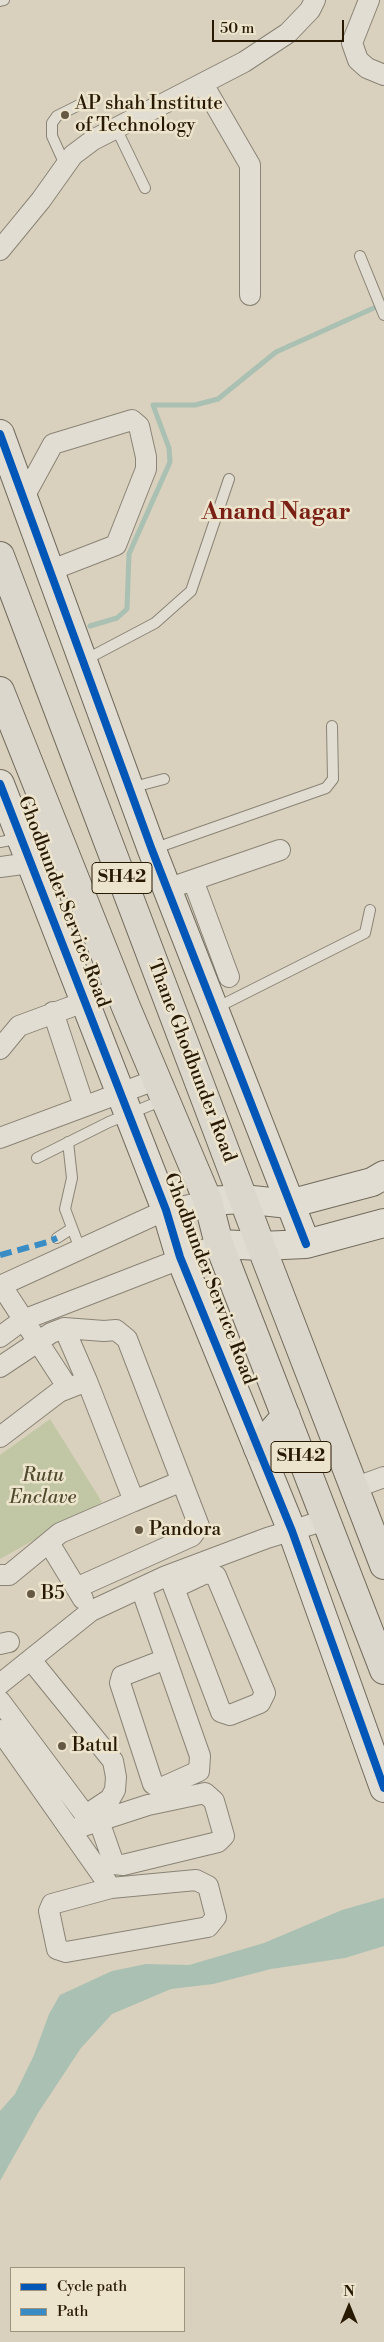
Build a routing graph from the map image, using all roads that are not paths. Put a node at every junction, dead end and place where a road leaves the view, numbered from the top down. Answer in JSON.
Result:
{"nodes":[{"id":1,"x":4,"y":0,"type":"edge"},
{"id":2,"x":315,"y":0,"type":"edge"},
{"id":3,"x":369,"y":0,"type":"edge"},
{"id":4,"x":0,"y":1,"type":"edge"},
{"id":5,"x":384,"y":75,"type":"edge"},
{"id":6,"x":203,"y":84,"type":"junction"},
{"id":7,"x":81,"y":104,"type":"dead end"},
{"id":8,"x":116,"y":128,"type":"junction"},
{"id":9,"x":66,"y":167,"type":"junction"},
{"id":10,"x":144,"y":188,"type":"dead end"},
{"id":11,"x":0,"y":250,"type":"edge"},
{"id":12,"x":360,"y":256,"type":"dead end"},
{"id":13,"x":250,"y":295,"type":"dead end"},
{"id":14,"x":384,"y":315,"type":"edge"},
{"id":15,"x":0,"y":434,"type":"edge"},
{"id":16,"x":229,"y":479,"type":"dead end"},
{"id":17,"x":24,"y":496,"type":"junction"},
{"id":18,"x":0,"y":556,"type":"edge"},
{"id":19,"x":49,"y":571,"type":"junction"},
{"id":20,"x":82,"y":661,"type":"junction"},
{"id":21,"x":0,"y":691,"type":"edge"},
{"id":22,"x":332,"y":726,"type":"dead end"},
{"id":23,"x":164,"y":779,"type":"dead end"},
{"id":24,"x":0,"y":784,"type":"edge"},
{"id":25,"x":129,"y":788,"type":"junction"},
{"id":26,"x":55,"y":828,"type":"junction"},
{"id":27,"x":17,"y":848,"type":"edge"},
{"id":28,"x":152,"y":850,"type":"junction"},
{"id":29,"x":280,"y":850,"type":"dead end"},
{"id":30,"x":0,"y":866,"type":"edge"},
{"id":31,"x":192,"y":880,"type":"junction"},
{"id":32,"x":167,"y":889,"type":"junction"},
{"id":33,"x":370,"y":910,"type":"dead end"},
{"id":34,"x":229,"y":977,"type":"dead end"},
{"id":35,"x":119,"y":989,"type":"junction"},
{"id":36,"x":83,"y":1002,"type":"junction"},
{"id":37,"x":213,"y":1009,"type":"junction"},
{"id":38,"x":54,"y":1012,"type":"junction"},
{"id":39,"x":0,"y":1049,"type":"edge"},
{"id":40,"x":162,"y":1089,"type":"junction"},
{"id":41,"x":124,"y":1104,"type":"junction"},
{"id":42,"x":84,"y":1106,"type":"junction"},
{"id":43,"x":0,"y":1138,"type":"edge"},
{"id":44,"x":68,"y":1142,"type":"junction"},
{"id":45,"x":37,"y":1158,"type":"dead end"},
{"id":46,"x":384,"y":1175,"type":"edge"},
{"id":47,"x":243,"y":1199,"type":"junction"},
{"id":48,"x":208,"y":1201,"type":"junction"},
{"id":49,"x":289,"y":1204,"type":"junction"},
{"id":50,"x":166,"y":1210,"type":"junction"},
{"id":51,"x":384,"y":1224,"type":"edge"},
{"id":52,"x":71,"y":1229,"type":"junction"},
{"id":53,"x":57,"y":1238,"type":"dead end"},
{"id":54,"x":219,"y":1244,"type":"junction"},
{"id":55,"x":306,"y":1244,"type":"junction"},
{"id":56,"x":261,"y":1246,"type":"junction"},
{"id":57,"x":80,"y":1249,"type":"junction"},
{"id":58,"x":180,"y":1257,"type":"junction"},
{"id":59,"x":0,"y":1286,"type":"edge"},
{"id":60,"x":23,"y":1320,"type":"junction"},
{"id":61,"x":64,"y":1328,"type":"junction"},
{"id":62,"x":0,"y":1337,"type":"edge"},
{"id":63,"x":37,"y":1342,"type":"junction"},
{"id":64,"x":0,"y":1367,"type":"edge"},
{"id":65,"x":87,"y":1381,"type":"junction"},
{"id":66,"x":68,"y":1388,"type":"junction"},
{"id":67,"x":286,"y":1416,"type":"junction"},
{"id":68,"x":0,"y":1437,"type":"edge"},
{"id":69,"x":258,"y":1448,"type":"junction"},
{"id":70,"x":384,"y":1478,"type":"edge"},
{"id":71,"x":182,"y":1481,"type":"junction"},
{"id":72,"x":354,"y":1488,"type":"junction"},
{"id":73,"x":134,"y":1500,"type":"junction"},
{"id":74,"x":326,"y":1520,"type":"junction"},
{"id":75,"x":292,"y":1531,"type":"junction"},
{"id":76,"x":49,"y":1543,"type":"junction"},
{"id":77,"x":384,"y":1564,"type":"edge"},
{"id":78,"x":0,"y":1575,"type":"edge"},
{"id":79,"x":172,"y":1581,"type":"junction"},
{"id":80,"x":76,"y":1588,"type":"junction"},
{"id":81,"x":141,"y":1588,"type":"junction"},
{"id":82,"x":91,"y":1611,"type":"junction"},
{"id":83,"x":166,"y":1659,"type":"junction"},
{"id":84,"x":31,"y":1660,"type":"junction"},
{"id":85,"x":384,"y":1670,"type":"edge"},
{"id":86,"x":0,"y":1684,"type":"edge"},
{"id":87,"x":0,"y":1701,"type":"edge"},
{"id":88,"x":0,"y":1730,"type":"edge"},
{"id":89,"x":384,"y":1788,"type":"edge"},
{"id":90,"x":99,"y":1821,"type":"junction"},
{"id":91,"x":70,"y":1830,"type":"junction"},
{"id":92,"x":111,"y":1888,"type":"junction"}],
"edges":[{"from":1,"to":4,"type":"lane"},
{"from":2,"to":6,"type":"street"},
{"from":3,"to":5,"type":"street"},
{"from":6,"to":8,"type":"street"},
{"from":6,"to":13,"type":"street"},
{"from":7,"to":9,"type":"lane"},
{"from":8,"to":9,"type":"street"},
{"from":8,"to":10,"type":"lane"},
{"from":9,"to":11,"type":"street"},
{"from":12,"to":14,"type":"lane"},
{"from":15,"to":17,"type":"street"},
{"from":16,"to":20,"type":"lane"},
{"from":17,"to":19,"type":"street"},
{"from":17,"to":19,"type":"street"},
{"from":18,"to":47,"type":"main road","name":"Thane Ghodbunder Road","number":"SH42"},
{"from":19,"to":20,"type":"street"},
{"from":20,"to":25,"type":"street"},
{"from":21,"to":26,"type":"main road","name":"Thane Ghodbunder Road","number":"SH42"},
{"from":22,"to":28,"type":"lane"},
{"from":23,"to":25,"type":"lane"},
{"from":24,"to":27,"type":"street","name":"Ghodbunder Service Road"},
{"from":25,"to":28,"type":"street"},
{"from":26,"to":27,"type":"lane"},
{"from":26,"to":35,"type":"main road","name":"Thane Ghodbunder Road","number":"SH42"},
{"from":27,"to":30,"type":"street"},
{"from":27,"to":36,"type":"street","name":"Ghodbunder Service Road"},
{"from":28,"to":32,"type":"street"},
{"from":29,"to":31,"type":"street"},
{"from":31,"to":32,"type":"street"},
{"from":31,"to":34,"type":"street"},
{"from":32,"to":37,"type":"street"},
{"from":33,"to":37,"type":"lane"},
{"from":35,"to":36,"type":"street"},
{"from":35,"to":40,"type":"main road","name":"Thane Ghodbunder Road","number":"SH42"},
{"from":36,"to":38,"type":"street"},
{"from":36,"to":41,"type":"street","name":"Ghodbunder Service Road"},
{"from":37,"to":49,"type":"street"},
{"from":38,"to":39,"type":"street"},
{"from":38,"to":42,"type":"street"},
{"from":40,"to":41,"type":"street"},
{"from":40,"to":48,"type":"main road","name":"Thane Ghodbunder Road","number":"SH42"},
{"from":41,"to":42,"type":"street"},
{"from":41,"to":44,"type":"lane"},
{"from":41,"to":50,"type":"street","name":"Ghodbunder Service Road"},
{"from":42,"to":43,"type":"street"},
{"from":44,"to":45,"type":"lane"},
{"from":44,"to":52,"type":"lane"},
{"from":46,"to":49,"type":"street"},
{"from":47,"to":48,"type":"street"},
{"from":47,"to":49,"type":"street"},
{"from":47,"to":56,"type":"main road","name":"Thane Ghodbunder Road","number":"SH42"},
{"from":48,"to":50,"type":"street"},
{"from":48,"to":54,"type":"main road","name":"Thane Ghodbunder Road","number":"SH42"},
{"from":49,"to":55,"type":"street"},
{"from":50,"to":57,"type":"street"},
{"from":50,"to":58,"type":"street","name":"Ghodbunder Service Road"},
{"from":51,"to":55,"type":"street"},
{"from":52,"to":53,"type":"lane"},
{"from":52,"to":57,"type":"lane"},
{"from":54,"to":56,"type":"street"},
{"from":54,"to":58,"type":"street"},
{"from":54,"to":67,"type":"main road","name":"Thane Ghodbunder Road","number":"SH42"},
{"from":55,"to":56,"type":"street"},
{"from":56,"to":72,"type":"main road","name":"Thane Ghodbunder Road","number":"SH42"},
{"from":57,"to":59,"type":"street"},
{"from":58,"to":60,"type":"street"},
{"from":58,"to":69,"type":"street","name":"Ghodbunder Service Road"},
{"from":59,"to":60,"type":"street"},
{"from":60,"to":62,"type":"street"},
{"from":60,"to":63,"type":"street"},
{"from":61,"to":63,"type":"street"},
{"from":61,"to":65,"type":"street"},
{"from":61,"to":71,"type":"street"},
{"from":63,"to":64,"type":"street"},
{"from":63,"to":66,"type":"street"},
{"from":65,"to":66,"type":"street"},
{"from":65,"to":73,"type":"street"},
{"from":66,"to":68,"type":"street"},
{"from":67,"to":69,"type":"main road"},
{"from":67,"to":74,"type":"main road","name":"Thane Ghodbunder Road","number":"SH42"},
{"from":69,"to":75,"type":"street","name":"Ghodbunder Service Road"},
{"from":70,"to":72,"type":"street"},
{"from":71,"to":73,"type":"street"},
{"from":71,"to":80,"type":"street"},
{"from":72,"to":77,"type":"main road","name":"Thane Ghodbunder Road","number":"SH42"},
{"from":73,"to":76,"type":"street"},
{"from":74,"to":75,"type":"street"},
{"from":74,"to":85,"type":"main road","name":"Thane Ghodbunder Road","number":"SH42"},
{"from":75,"to":79,"type":"street"},
{"from":75,"to":89,"type":"street","name":"Ghodbunder Service Road"},
{"from":76,"to":78,"type":"street"},
{"from":76,"to":80,"type":"street"},
{"from":79,"to":79,"type":"street"},
{"from":79,"to":81,"type":"street"},
{"from":80,"to":82,"type":"street"},
{"from":81,"to":82,"type":"street"},
{"from":81,"to":83,"type":"street"},
{"from":82,"to":84,"type":"street"},
{"from":83,"to":83,"type":"street"},
{"from":84,"to":86,"type":"street"},
{"from":84,"to":87,"type":"street"},
{"from":88,"to":91,"type":"street"},
{"from":90,"to":90,"type":"street"},
{"from":90,"to":91,"type":"street"},
{"from":91,"to":92,"type":"street"},
{"from":92,"to":92,"type":"street"}]}
